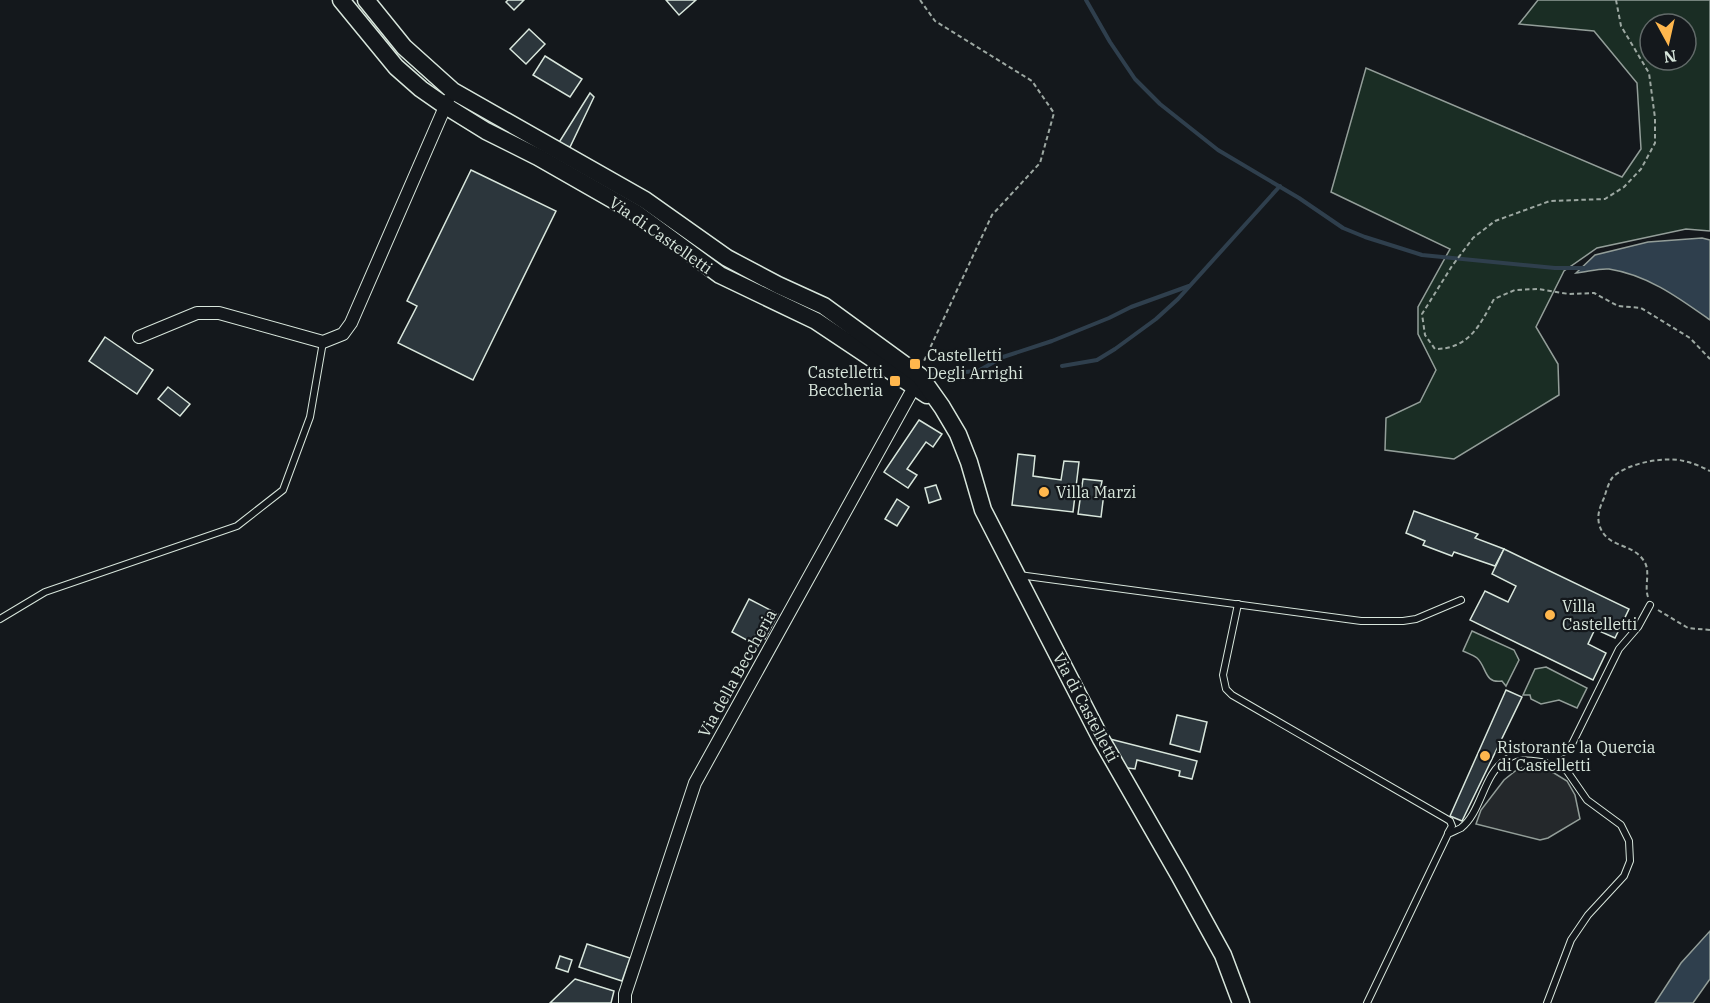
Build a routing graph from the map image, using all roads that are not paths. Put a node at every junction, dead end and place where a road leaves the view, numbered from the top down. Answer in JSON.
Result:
{"nodes":[{"id":1,"x":341,"y":0,"type":"edge"},
{"id":2,"x":366,"y":0,"type":"edge"},
{"id":3,"x":448,"y":98,"type":"junction"},
{"id":4,"x":139,"y":337,"type":"dead end"},
{"id":5,"x":323,"y":342,"type":"junction"},
{"id":6,"x":917,"y":381,"type":"junction"},
{"id":7,"x":1016,"y":575,"type":"junction"},
{"id":8,"x":1461,"y":600,"type":"dead end"},
{"id":9,"x":1238,"y":604,"type":"junction"},
{"id":10,"x":1650,"y":605,"type":"road end"},
{"id":11,"x":0,"y":619,"type":"edge"},
{"id":12,"x":1547,"y":755,"type":"junction"},
{"id":13,"x":1448,"y":834,"type":"junction"},
{"id":14,"x":625,"y":1003,"type":"edge"},
{"id":15,"x":1241,"y":1003,"type":"edge"},
{"id":16,"x":1367,"y":1003,"type":"edge"},
{"id":17,"x":1547,"y":1003,"type":"edge"}],
"edges":[{"from":1,"to":3,"type":"main road","name":"Via di Castelletti"},
{"from":2,"to":3,"type":"main road","name":"Via di Castelletti"},
{"from":3,"to":5,"type":"street"},
{"from":3,"to":6,"type":"main road","name":"Via di Castelletti"},
{"from":4,"to":5,"type":"street"},
{"from":5,"to":11,"type":"lane"},
{"from":6,"to":7,"type":"main road","name":"Via di Castelletti"},
{"from":6,"to":14,"type":"street","name":"Via della Beccheria"},
{"from":7,"to":9,"type":"lane"},
{"from":7,"to":15,"type":"main road","name":"Via di Castelletti"},
{"from":8,"to":9,"type":"lane"},
{"from":9,"to":13,"type":"lane"},
{"from":10,"to":12,"type":"lane"},
{"from":12,"to":13,"type":"lane"},
{"from":12,"to":17,"type":"lane"},
{"from":13,"to":16,"type":"lane"}]}
